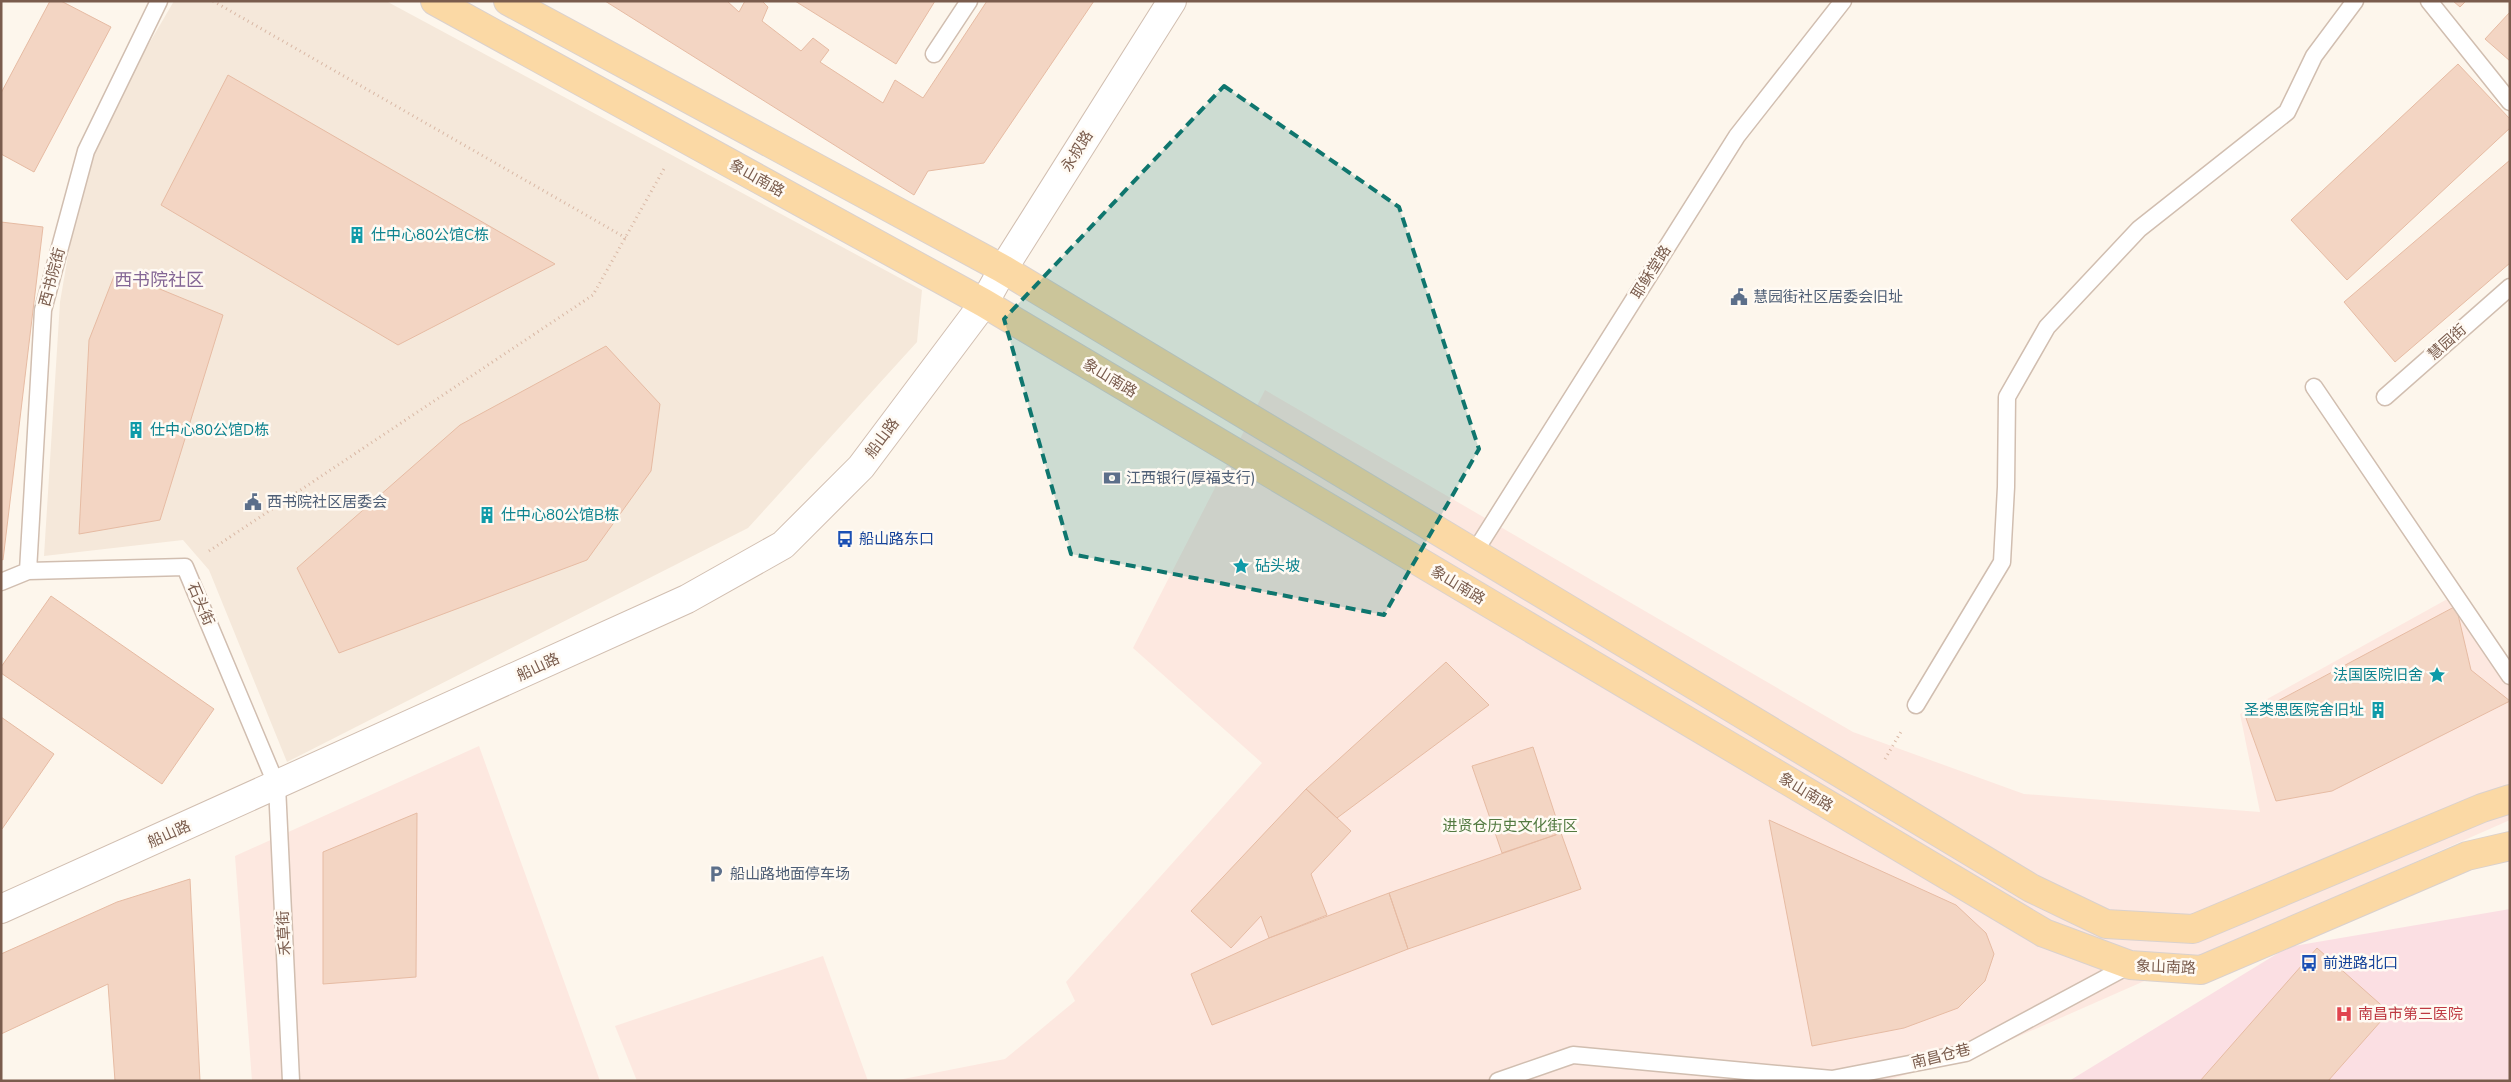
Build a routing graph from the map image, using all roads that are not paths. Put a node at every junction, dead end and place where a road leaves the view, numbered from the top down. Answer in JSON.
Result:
{"nodes":[{"id":1,"x":159,"y":1,"type":"edge"},
{"id":2,"x":435,"y":1,"type":"edge"},
{"id":3,"x":508,"y":1,"type":"edge"},
{"id":4,"x":969,"y":1,"type":"edge"},
{"id":5,"x":1172,"y":1,"type":"edge"},
{"id":6,"x":1843,"y":1,"type":"edge"},
{"id":7,"x":2355,"y":1,"type":"edge"},
{"id":8,"x":2429,"y":1,"type":"edge"},
{"id":9,"x":934,"y":54,"type":"dead end"},
{"id":10,"x":2510,"y":102,"type":"edge"},
{"id":11,"x":1003,"y":269,"type":"junction"},
{"id":12,"x":2510,"y":286,"type":"edge"},
{"id":13,"x":984,"y":303,"type":"junction"},
{"id":14,"x":2314,"y":387,"type":"dead end"},
{"id":15,"x":2385,"y":397,"type":"dead end"},
{"id":16,"x":1474,"y":553,"type":"junction"},
{"id":17,"x":28,"y":571,"type":"junction"},
{"id":18,"x":1,"y":582,"type":"edge"},
{"id":19,"x":2510,"y":676,"type":"edge"},
{"id":20,"x":1916,"y":705,"type":"road end"},
{"id":21,"x":277,"y":786,"type":"junction"},
{"id":22,"x":2510,"y":799,"type":"edge"},
{"id":23,"x":2510,"y":846,"type":"edge"},
{"id":24,"x":1,"y":909,"type":"edge"},
{"id":25,"x":2130,"y":966,"type":"junction"},
{"id":26,"x":291,"y":1081,"type":"edge"},
{"id":27,"x":1498,"y":1081,"type":"edge"}],
"edges":[{"from":1,"to":17,"type":"lane","name":"西书院街"},
{"from":2,"to":13,"type":"main road","name":"象山南路"},
{"from":3,"to":11,"type":"main road"},
{"from":4,"to":9,"type":"lane"},
{"from":5,"to":11,"type":"street","name":"永叔路"},
{"from":6,"to":16,"type":"lane","name":"耶稣堂路"},
{"from":7,"to":20,"type":"lane"},
{"from":8,"to":10,"type":"lane"},
{"from":11,"to":13,"type":"street","name":"永叔路"},
{"from":11,"to":16,"type":"main road"},
{"from":12,"to":15,"type":"lane","name":"慧园街"},
{"from":13,"to":21,"type":"street","name":"船山路"},
{"from":13,"to":25,"type":"main road","name":"象山南路"},
{"from":14,"to":19,"type":"lane"},
{"from":16,"to":22,"type":"main road"},
{"from":17,"to":18,"type":"lane","name":"石头街"},
{"from":17,"to":21,"type":"lane","name":"石头街"},
{"from":21,"to":24,"type":"street","name":"船山路"},
{"from":21,"to":26,"type":"lane","name":"禾草街"},
{"from":23,"to":25,"type":"main road","name":"象山南路"},
{"from":25,"to":27,"type":"lane","name":"南昌仓巷"}]}
